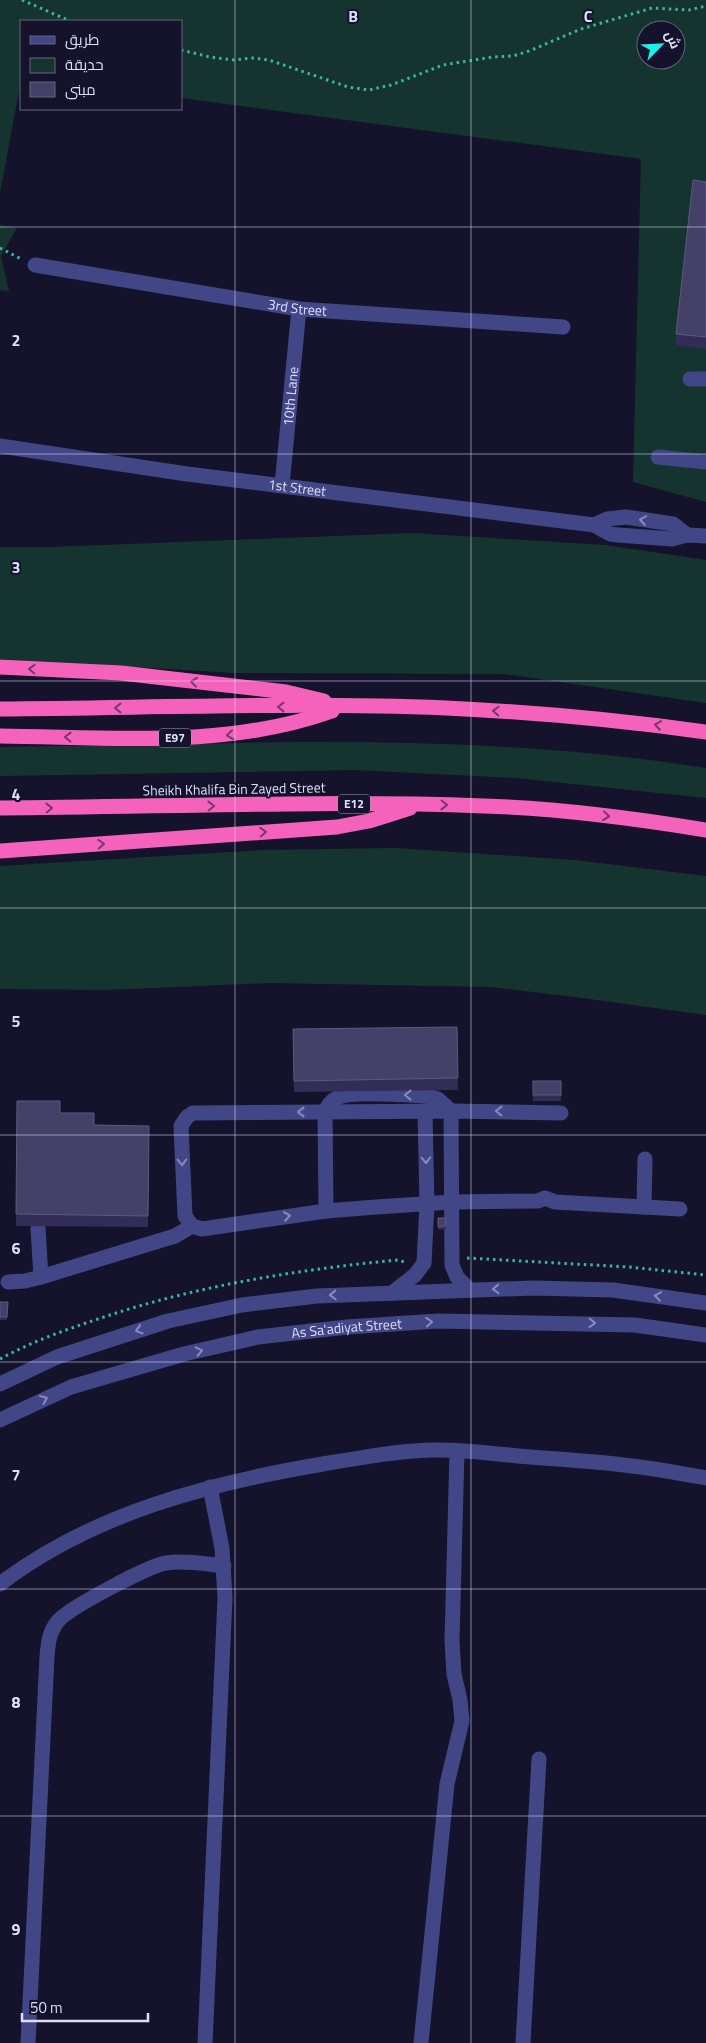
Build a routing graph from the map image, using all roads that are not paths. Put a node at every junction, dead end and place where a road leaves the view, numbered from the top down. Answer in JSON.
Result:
{"nodes":[{"id":1,"x":35,"y":265,"type":"road end"},
{"id":2,"x":299,"y":309,"type":"junction"},
{"id":3,"x":563,"y":327,"type":"dead end"},
{"id":4,"x":690,"y":379,"type":"dead end"},
{"id":5,"x":706,"y":379,"type":"edge"},
{"id":6,"x":0,"y":446,"type":"edge"},
{"id":7,"x":658,"y":456,"type":"dead end"},
{"id":8,"x":706,"y":462,"type":"edge"},
{"id":9,"x":282,"y":485,"type":"junction"},
{"id":10,"x":706,"y":536,"type":"edge"},
{"id":11,"x":0,"y":667,"type":"edge"},
{"id":12,"x":345,"y":706,"type":"junction"},
{"id":13,"x":0,"y":709,"type":"edge"},
{"id":14,"x":706,"y":732,"type":"edge"},
{"id":15,"x":0,"y":736,"type":"edge"},
{"id":16,"x":420,"y":804,"type":"junction"},
{"id":17,"x":0,"y":808,"type":"edge"},
{"id":18,"x":706,"y":830,"type":"edge"},
{"id":19,"x":0,"y":852,"type":"edge"},
{"id":20,"x":425,"y":1111,"type":"junction"},
{"id":21,"x":451,"y":1111,"type":"junction"},
{"id":22,"x":325,"y":1112,"type":"junction"},
{"id":23,"x":554,"y":1113,"type":"dead end"},
{"id":24,"x":645,"y":1159,"type":"dead end"},
{"id":25,"x":452,"y":1202,"type":"junction"},
{"id":26,"x":427,"y":1204,"type":"junction"},
{"id":27,"x":644,"y":1207,"type":"junction"},
{"id":28,"x":680,"y":1209,"type":"dead end"},
{"id":29,"x":326,"y":1211,"type":"junction"},
{"id":30,"x":192,"y":1226,"type":"junction"},
{"id":31,"x":38,"y":1228,"type":"edge"},
{"id":32,"x":41,"y":1277,"type":"junction"},
{"id":33,"x":8,"y":1282,"type":"dead end"},
{"id":34,"x":470,"y":1290,"type":"junction"},
{"id":35,"x":392,"y":1293,"type":"junction"},
{"id":36,"x":706,"y":1303,"type":"edge"},
{"id":37,"x":706,"y":1335,"type":"edge"},
{"id":38,"x":0,"y":1384,"type":"edge"},
{"id":39,"x":0,"y":1420,"type":"edge"},
{"id":40,"x":457,"y":1451,"type":"junction"},
{"id":41,"x":706,"y":1478,"type":"edge"},
{"id":42,"x":210,"y":1487,"type":"junction"},
{"id":43,"x":224,"y":1566,"type":"junction"},
{"id":44,"x":0,"y":1584,"type":"edge"},
{"id":45,"x":539,"y":1759,"type":"dead end"},
{"id":46,"x":28,"y":2043,"type":"edge"},
{"id":47,"x":205,"y":2043,"type":"edge"},
{"id":48,"x":421,"y":2043,"type":"edge"},
{"id":49,"x":523,"y":2043,"type":"edge"}],
"edges":[{"from":1,"to":2,"type":"street","name":"3rd Street"},
{"from":2,"to":3,"type":"street","name":"3rd Street"},
{"from":2,"to":9,"type":"street","name":"10th Lane"},
{"from":4,"to":5,"type":"street"},
{"from":6,"to":9,"type":"street","name":"1st Street"},
{"from":7,"to":8,"type":"street"},
{"from":9,"to":10,"type":"street","name":"1st Street"},
{"from":12,"to":11,"type":"highway","one_way":true},
{"from":12,"to":13,"type":"highway","one_way":true},
{"from":14,"to":12,"type":"highway","one_way":true},
{"from":12,"to":15,"type":"highway","number":"E97","one_way":true},
{"from":17,"to":16,"type":"highway","name":"Sheikh Khalifa Bin Zayed Street","number":"E12","one_way":true},
{"from":16,"to":18,"type":"highway","name":"Sheikh Khalifa Bin Zayed Street","number":"E12","one_way":true},
{"from":19,"to":16,"type":"highway","one_way":true},
{"from":20,"to":21,"type":"street"},
{"from":20,"to":22,"type":"street"},
{"from":20,"to":26,"type":"street","one_way":true},
{"from":21,"to":22,"type":"street","one_way":true},
{"from":23,"to":21,"type":"street","one_way":true},
{"from":21,"to":25,"type":"street"},
{"from":22,"to":29,"type":"street"},
{"from":22,"to":30,"type":"street","one_way":true},
{"from":24,"to":27,"type":"street"},
{"from":25,"to":26,"type":"street"},
{"from":25,"to":27,"type":"street"},
{"from":25,"to":34,"type":"street"},
{"from":26,"to":29,"type":"street"},
{"from":26,"to":35,"type":"street"},
{"from":27,"to":28,"type":"street"},
{"from":30,"to":29,"type":"street","one_way":true},
{"from":30,"to":32,"type":"street"},
{"from":31,"to":32,"type":"street"},
{"from":32,"to":33,"type":"street"},
{"from":34,"to":35,"type":"street"},
{"from":36,"to":34,"type":"street","one_way":true},
{"from":35,"to":38,"type":"street","one_way":true},
{"from":39,"to":37,"type":"street","name":"As Sa'adiyat Street","one_way":true},
{"from":40,"to":41,"type":"street"},
{"from":40,"to":42,"type":"street"},
{"from":40,"to":48,"type":"street"},
{"from":42,"to":43,"type":"street"},
{"from":42,"to":44,"type":"street"},
{"from":43,"to":46,"type":"street"},
{"from":43,"to":47,"type":"street"},
{"from":45,"to":49,"type":"street"}]}
